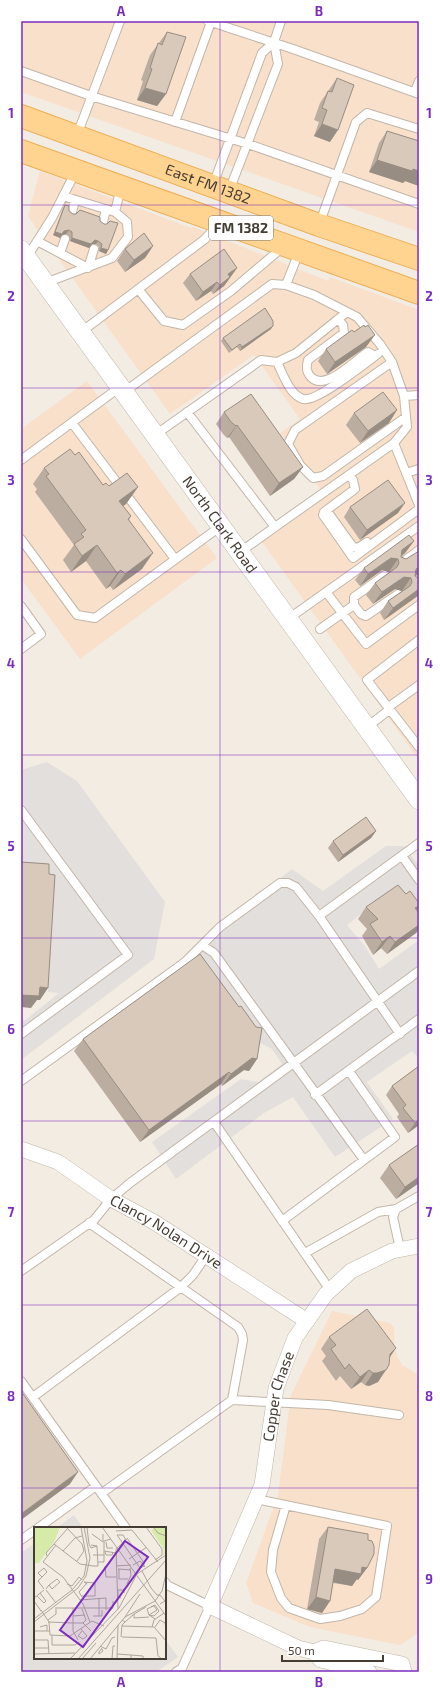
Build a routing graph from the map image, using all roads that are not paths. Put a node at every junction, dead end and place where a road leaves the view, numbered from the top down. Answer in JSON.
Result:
{"nodes":[{"id":1,"x":120,"y":21,"type":"edge"},
{"id":2,"x":209,"y":21,"type":"edge"},
{"id":3,"x":281,"y":21,"type":"edge"},
{"id":4,"x":274,"y":42,"type":"junction"},
{"id":5,"x":21,"y":71,"type":"edge"},
{"id":6,"x":419,"y":81,"type":"edge"},
{"id":7,"x":417,"y":93,"type":"edge"},
{"id":8,"x":92,"y":96,"type":"junction"},
{"id":9,"x":21,"y":116,"type":"edge"},
{"id":10,"x":175,"y":122,"type":"junction"},
{"id":11,"x":419,"y":129,"type":"edge"},
{"id":12,"x":77,"y":136,"type":"junction"},
{"id":13,"x":230,"y":139,"type":"junction"},
{"id":14,"x":248,"y":144,"type":"junction"},
{"id":15,"x":21,"y":151,"type":"edge"},
{"id":16,"x":76,"y":171,"type":"junction"},
{"id":17,"x":338,"y":174,"type":"junction"},
{"id":18,"x":121,"y":186,"type":"junction"},
{"id":19,"x":221,"y":188,"type":"junction"},
{"id":20,"x":63,"y":196,"type":"junction"},
{"id":21,"x":75,"y":200,"type":"junction"},
{"id":22,"x":419,"y":204,"type":"edge"},
{"id":23,"x":269,"y":206,"type":"junction"},
{"id":24,"x":106,"y":209,"type":"junction"},
{"id":25,"x":72,"y":212,"type":"edge"},
{"id":26,"x":115,"y":212,"type":"junction"},
{"id":27,"x":221,"y":221,"type":"junction"},
{"id":28,"x":103,"y":222,"type":"edge"},
{"id":29,"x":320,"y":225,"type":"junction"},
{"id":30,"x":65,"y":239,"type":"dead end"},
{"id":31,"x":293,"y":247,"type":"junction"},
{"id":32,"x":28,"y":249,"type":"edge"},
{"id":33,"x":94,"y":249,"type":"dead end"},
{"id":34,"x":60,"y":253,"type":"junction"},
{"id":35,"x":419,"y":259,"type":"edge"},
{"id":36,"x":88,"y":268,"type":"junction"},
{"id":37,"x":45,"y":283,"type":"junction"},
{"id":38,"x":286,"y":285,"type":"junction"},
{"id":39,"x":138,"y":289,"type":"junction"},
{"id":40,"x":419,"y":293,"type":"edge"},
{"id":41,"x":347,"y":312,"type":"junction"},
{"id":42,"x":338,"y":319,"type":"junction"},
{"id":43,"x":80,"y":332,"type":"junction"},
{"id":44,"x":384,"y":349,"type":"junction"},
{"id":45,"x":375,"y":356,"type":"junction"},
{"id":46,"x":277,"y":362,"type":"junction"},
{"id":47,"x":392,"y":362,"type":"junction"},
{"id":48,"x":122,"y":390,"type":"junction"},
{"id":49,"x":419,"y":395,"type":"edge"},
{"id":50,"x":404,"y":396,"type":"junction"},
{"id":51,"x":187,"y":412,"type":"junction"},
{"id":52,"x":406,"y":417,"type":"junction"},
{"id":53,"x":72,"y":423,"type":"junction"},
{"id":54,"x":155,"y":435,"type":"junction"},
{"id":55,"x":394,"y":443,"type":"junction"},
{"id":56,"x":21,"y":460,"type":"edge"},
{"id":57,"x":419,"y":469,"type":"edge"},
{"id":58,"x":406,"y":473,"type":"junction"},
{"id":59,"x":349,"y":475,"type":"junction"},
{"id":60,"x":419,"y":505,"type":"edge"},
{"id":61,"x":419,"y":509,"type":"edge"},
{"id":62,"x":221,"y":526,"type":"junction"},
{"id":63,"x":419,"y":526,"type":"edge"},
{"id":64,"x":275,"y":527,"type":"junction"},
{"id":65,"x":21,"y":539,"type":"edge"},
{"id":66,"x":419,"y":550,"type":"edge"},
{"id":67,"x":240,"y":552,"type":"junction"},
{"id":68,"x":175,"y":559,"type":"junction"},
{"id":69,"x":397,"y":566,"type":"edge"},
{"id":70,"x":385,"y":575,"type":"edge"},
{"id":71,"x":326,"y":592,"type":"junction"},
{"id":72,"x":398,"y":594,"type":"edge"},
{"id":73,"x":419,"y":605,"type":"edge"},
{"id":74,"x":21,"y":606,"type":"edge"},
{"id":75,"x":354,"y":606,"type":"junction"},
{"id":76,"x":342,"y":613,"type":"junction"},
{"id":77,"x":288,"y":619,"type":"junction"},
{"id":78,"x":320,"y":629,"type":"dead end"},
{"id":79,"x":419,"y":640,"type":"edge"},
{"id":80,"x":21,"y":649,"type":"edge"},
{"id":81,"x":419,"y":685,"type":"edge"},
{"id":82,"x":389,"y":710,"type":"junction"},
{"id":83,"x":366,"y":727,"type":"junction"},
{"id":84,"x":419,"y":747,"type":"edge"},
{"id":85,"x":419,"y":800,"type":"edge"},
{"id":86,"x":21,"y":810,"type":"edge"},
{"id":87,"x":419,"y":843,"type":"edge"},
{"id":88,"x":402,"y":856,"type":"junction"},
{"id":89,"x":419,"y":880,"type":"edge"},
{"id":90,"x":319,"y":916,"type":"junction"},
{"id":91,"x":202,"y":945,"type":"junction"},
{"id":92,"x":419,"y":970,"type":"edge"},
{"id":93,"x":378,"y":1001,"type":"junction"},
{"id":94,"x":419,"y":1019,"type":"edge"},
{"id":95,"x":21,"y":1034,"type":"edge"},
{"id":96,"x":400,"y":1034,"type":"junction"},
{"id":97,"x":293,"y":1064,"type":"junction"},
{"id":98,"x":349,"y":1071,"type":"junction"},
{"id":99,"x":21,"y":1081,"type":"edge"},
{"id":100,"x":316,"y":1095,"type":"junction"},
{"id":101,"x":214,"y":1122,"type":"junction"},
{"id":102,"x":21,"y":1149,"type":"edge"},
{"id":103,"x":364,"y":1160,"type":"junction"},
{"id":104,"x":419,"y":1196,"type":"edge"},
{"id":105,"x":111,"y":1199,"type":"junction"},
{"id":106,"x":396,"y":1210,"type":"junction"},
{"id":107,"x":282,"y":1221,"type":"junction"},
{"id":108,"x":89,"y":1223,"type":"junction"},
{"id":109,"x":419,"y":1246,"type":"edge"},
{"id":110,"x":400,"y":1249,"type":"junction"},
{"id":111,"x":305,"y":1253,"type":"junction"},
{"id":112,"x":206,"y":1256,"type":"junction"},
{"id":113,"x":21,"y":1271,"type":"edge"},
{"id":114,"x":181,"y":1287,"type":"junction"},
{"id":115,"x":330,"y":1290,"type":"junction"},
{"id":116,"x":307,"y":1321,"type":"junction"},
{"id":117,"x":21,"y":1381,"type":"edge"},
{"id":118,"x":32,"y":1397,"type":"junction"},
{"id":119,"x":232,"y":1400,"type":"junction"},
{"id":120,"x":275,"y":1401,"type":"junction"},
{"id":121,"x":399,"y":1415,"type":"dead end"},
{"id":122,"x":96,"y":1486,"type":"junction"},
{"id":123,"x":102,"y":1493,"type":"junction"},
{"id":124,"x":256,"y":1499,"type":"junction"},
{"id":125,"x":286,"y":1505,"type":"junction"},
{"id":126,"x":39,"y":1527,"type":"edge"},
{"id":127,"x":125,"y":1527,"type":"edge"},
{"id":128,"x":34,"y":1531,"type":"edge"},
{"id":129,"x":21,"y":1540,"type":"edge"},
{"id":130,"x":166,"y":1584,"type":"edge"},
{"id":131,"x":210,"y":1606,"type":"junction"},
{"id":132,"x":314,"y":1652,"type":"junction"},
{"id":133,"x":360,"y":1671,"type":"edge"},
{"id":134,"x":176,"y":1672,"type":"edge"},
{"id":135,"x":404,"y":1672,"type":"edge"}],
"edges":[{"from":1,"to":8,"type":"lane"},
{"from":2,"to":4,"type":"lane"},
{"from":2,"to":10,"type":"lane"},
{"from":3,"to":4,"type":"lane"},
{"from":4,"to":7,"type":"lane"},
{"from":4,"to":13,"type":"lane"},
{"from":4,"to":14,"type":"lane"},
{"from":5,"to":8,"type":"lane"},
{"from":6,"to":7,"type":"lane"},
{"from":8,"to":10,"type":"lane"},
{"from":8,"to":12,"type":"lane"},
{"from":9,"to":12,"type":"main road","name":"East FM 1382","number":"FM 1382"},
{"from":10,"to":13,"type":"lane"},
{"from":11,"to":17,"type":"lane"},
{"from":12,"to":19,"type":"main road","name":"East FM 1382","number":"FM 1382"},
{"from":13,"to":14,"type":"lane"},
{"from":13,"to":19,"type":"lane"},
{"from":14,"to":17,"type":"lane"},
{"from":14,"to":19,"type":"lane"},
{"from":15,"to":16,"type":"main road","name":"East FM 1382","number":"FM 1382"},
{"from":16,"to":18,"type":"main road","name":"East FM 1382","number":"FM 1382"},
{"from":16,"to":20,"type":"lane"},
{"from":17,"to":22,"type":"lane"},
{"from":17,"to":29,"type":"lane"},
{"from":18,"to":19,"type":"main road"},
{"from":18,"to":26,"type":"lane"},
{"from":18,"to":27,"type":"main road","name":"East FM 1382","number":"FM 1382"},
{"from":19,"to":23,"type":"main road","name":"East FM 1382","number":"FM 1382"},
{"from":20,"to":21,"type":"lane"},
{"from":20,"to":32,"type":"lane"},
{"from":21,"to":24,"type":"lane"},
{"from":21,"to":25,"type":"lane"},
{"from":23,"to":27,"type":"main road"},
{"from":23,"to":29,"type":"main road","name":"East FM 1382","number":"FM 1382"},
{"from":24,"to":26,"type":"lane"},
{"from":24,"to":28,"type":"lane"},
{"from":26,"to":36,"type":"lane"},
{"from":27,"to":31,"type":"main road","name":"East FM 1382","number":"FM 1382"},
{"from":27,"to":39,"type":"lane"},
{"from":29,"to":35,"type":"main road","name":"East FM 1382","number":"FM 1382"},
{"from":30,"to":34,"type":"lane"},
{"from":31,"to":38,"type":"lane"},
{"from":31,"to":39,"type":"lane"},
{"from":31,"to":40,"type":"main road","name":"East FM 1382","number":"FM 1382"},
{"from":32,"to":34,"type":"lane"},
{"from":32,"to":37,"type":"street","name":"North Clark Road"},
{"from":33,"to":36,"type":"lane"},
{"from":34,"to":36,"type":"lane"},
{"from":36,"to":37,"type":"lane"},
{"from":37,"to":43,"type":"street","name":"North Clark Road"},
{"from":38,"to":41,"type":"lane"},
{"from":38,"to":48,"type":"lane"},
{"from":39,"to":43,"type":"lane"},
{"from":41,"to":42,"type":"lane"},
{"from":41,"to":44,"type":"lane"},
{"from":42,"to":45,"type":"lane"},
{"from":42,"to":46,"type":"lane"},
{"from":43,"to":48,"type":"street","name":"North Clark Road"},
{"from":44,"to":45,"type":"lane"},
{"from":44,"to":47,"type":"lane"},
{"from":45,"to":46,"type":"lane"},
{"from":46,"to":51,"type":"lane"},
{"from":47,"to":50,"type":"lane"},
{"from":47,"to":52,"type":"lane"},
{"from":48,"to":53,"type":"lane"},
{"from":48,"to":54,"type":"street","name":"North Clark Road"},
{"from":49,"to":50,"type":"lane"},
{"from":50,"to":52,"type":"lane"},
{"from":51,"to":54,"type":"lane"},
{"from":51,"to":64,"type":"lane"},
{"from":52,"to":55,"type":"lane"},
{"from":53,"to":56,"type":"lane"},
{"from":53,"to":68,"type":"lane"},
{"from":54,"to":62,"type":"street","name":"North Clark Road"},
{"from":55,"to":58,"type":"lane"},
{"from":55,"to":59,"type":"lane"},
{"from":57,"to":58,"type":"lane"},
{"from":58,"to":60,"type":"lane"},
{"from":59,"to":61,"type":"lane"},
{"from":59,"to":64,"type":"lane"},
{"from":62,"to":67,"type":"street","name":"North Clark Road"},
{"from":62,"to":68,"type":"lane"},
{"from":63,"to":71,"type":"lane"},
{"from":64,"to":67,"type":"lane"},
{"from":65,"to":68,"type":"lane"},
{"from":66,"to":69,"type":"lane"},
{"from":67,"to":77,"type":"street","name":"North Clark Road"},
{"from":70,"to":75,"type":"lane"},
{"from":71,"to":76,"type":"lane"},
{"from":71,"to":77,"type":"lane"},
{"from":72,"to":75,"type":"lane"},
{"from":73,"to":76,"type":"lane"},
{"from":74,"to":80,"type":"lane"},
{"from":75,"to":76,"type":"lane"},
{"from":76,"to":78,"type":"lane"},
{"from":77,"to":83,"type":"street","name":"North Clark Road"},
{"from":79,"to":82,"type":"lane"},
{"from":81,"to":82,"type":"lane"},
{"from":82,"to":83,"type":"lane"},
{"from":82,"to":84,"type":"lane"},
{"from":83,"to":85,"type":"street","name":"North Clark Road"},
{"from":86,"to":95,"type":"lane"},
{"from":87,"to":88,"type":"lane"},
{"from":88,"to":89,"type":"lane"},
{"from":88,"to":90,"type":"lane"},
{"from":90,"to":91,"type":"lane"},
{"from":90,"to":93,"type":"lane"},
{"from":91,"to":97,"type":"lane"},
{"from":91,"to":99,"type":"lane"},
{"from":92,"to":93,"type":"lane"},
{"from":93,"to":96,"type":"lane"},
{"from":93,"to":97,"type":"lane"},
{"from":94,"to":96,"type":"lane"},
{"from":96,"to":98,"type":"lane"},
{"from":97,"to":100,"type":"lane"},
{"from":97,"to":101,"type":"lane"},
{"from":98,"to":100,"type":"lane"},
{"from":98,"to":103,"type":"lane"},
{"from":100,"to":103,"type":"lane"},
{"from":101,"to":105,"type":"lane"},
{"from":101,"to":107,"type":"lane"},
{"from":102,"to":105,"type":"street","name":"Clancy Nolan Drive"},
{"from":103,"to":107,"type":"lane"},
{"from":104,"to":106,"type":"lane"},
{"from":105,"to":108,"type":"lane"},
{"from":105,"to":112,"type":"street","name":"Clancy Nolan Drive"},
{"from":106,"to":110,"type":"lane"},
{"from":106,"to":111,"type":"lane"},
{"from":107,"to":111,"type":"lane"},
{"from":108,"to":113,"type":"lane"},
{"from":108,"to":114,"type":"lane"},
{"from":109,"to":110,"type":"street","name":"Copper Chase"},
{"from":110,"to":115,"type":"street","name":"Copper Chase"},
{"from":111,"to":115,"type":"lane"},
{"from":112,"to":114,"type":"lane"},
{"from":112,"to":116,"type":"street","name":"Clancy Nolan Drive"},
{"from":114,"to":118,"type":"lane"},
{"from":114,"to":119,"type":"lane"},
{"from":115,"to":116,"type":"street","name":"Copper Chase"},
{"from":116,"to":120,"type":"street","name":"Copper Chase"},
{"from":117,"to":118,"type":"lane"},
{"from":118,"to":122,"type":"lane"},
{"from":119,"to":120,"type":"lane"},
{"from":119,"to":123,"type":"lane"},
{"from":120,"to":121,"type":"lane"},
{"from":120,"to":124,"type":"street","name":"Copper Chase"},
{"from":122,"to":123,"type":"lane"},
{"from":122,"to":126,"type":"lane"},
{"from":123,"to":127,"type":"lane"},
{"from":124,"to":125,"type":"lane"},
{"from":124,"to":131,"type":"street","name":"Copper Chase"},
{"from":125,"to":125,"type":"lane"},
{"from":128,"to":129,"type":"lane"},
{"from":130,"to":131,"type":"lane"},
{"from":131,"to":132,"type":"street"},
{"from":131,"to":134,"type":"lane"},
{"from":132,"to":133,"type":"street"},
{"from":132,"to":135,"type":"street"}]}
